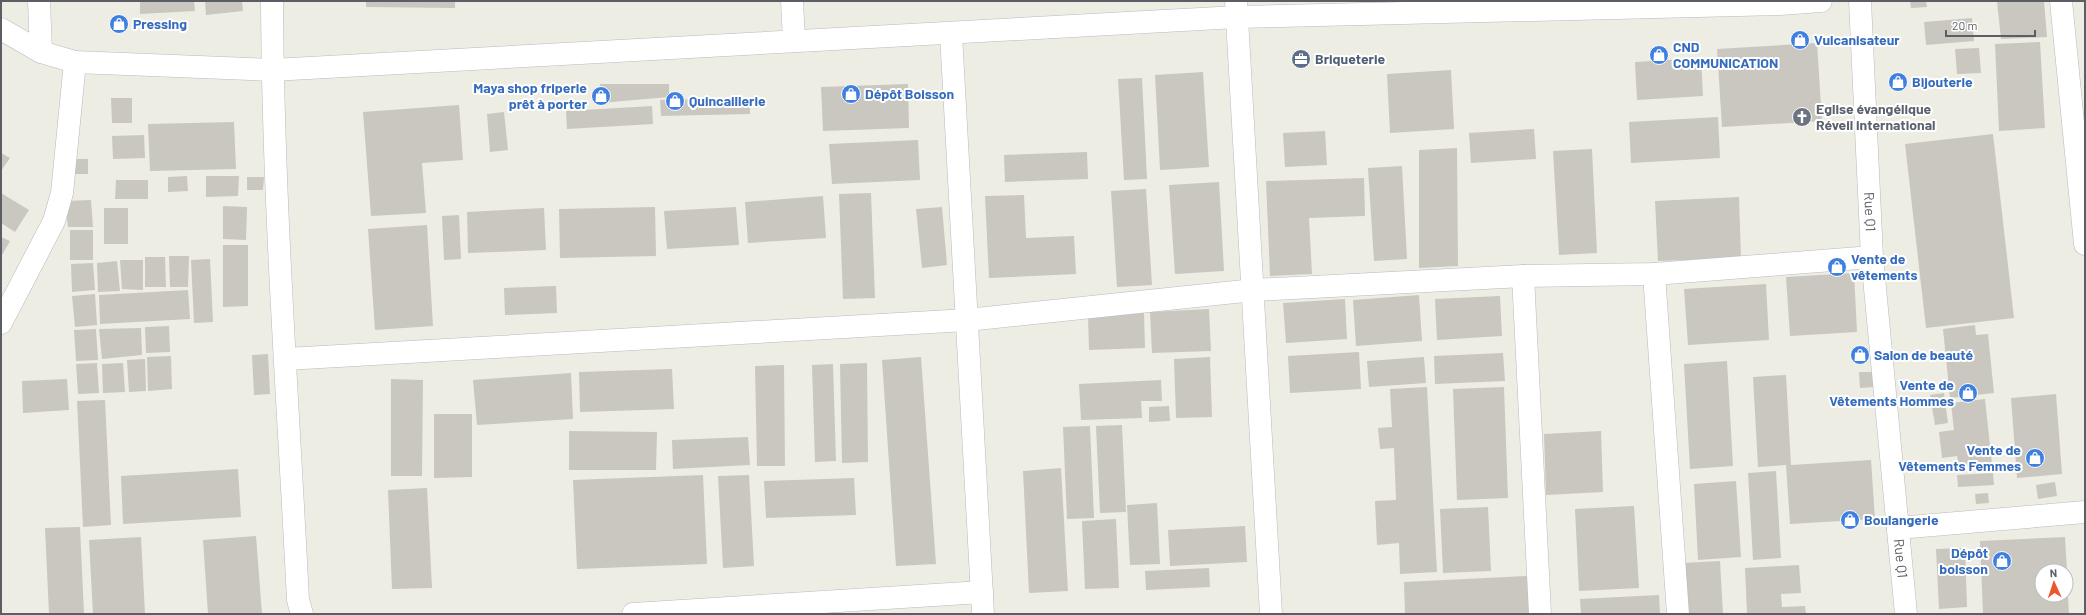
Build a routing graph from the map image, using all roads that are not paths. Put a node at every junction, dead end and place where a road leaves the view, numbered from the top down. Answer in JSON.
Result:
{"nodes":[{"id":1,"x":39,"y":1,"type":"edge"},
{"id":2,"x":272,"y":1,"type":"edge"},
{"id":3,"x":792,"y":1,"type":"edge"},
{"id":4,"x":1821,"y":1,"type":"edge"},
{"id":5,"x":1860,"y":1,"type":"edge"},
{"id":6,"x":2061,"y":1,"type":"edge"},
{"id":7,"x":1236,"y":9,"type":"edge"},
{"id":8,"x":1,"y":29,"type":"edge"},
{"id":9,"x":951,"y":34,"type":"junction"},
{"id":10,"x":794,"y":41,"type":"junction"},
{"id":11,"x":41,"y":52,"type":"junction"},
{"id":12,"x":75,"y":62,"type":"junction"},
{"id":13,"x":272,"y":70,"type":"junction"},
{"id":14,"x":2085,"y":236,"type":"edge"},
{"id":15,"x":1872,"y":257,"type":"junction"},
{"id":16,"x":1654,"y":274,"type":"junction"},
{"id":17,"x":1523,"y":276,"type":"junction"},
{"id":18,"x":1254,"y":290,"type":"junction"},
{"id":19,"x":967,"y":320,"type":"junction"},
{"id":20,"x":1,"y":323,"type":"edge"},
{"id":21,"x":286,"y":359,"type":"junction"},
{"id":22,"x":2085,"y":512,"type":"edge"},
{"id":23,"x":1898,"y":528,"type":"junction"},
{"id":24,"x":982,"y":592,"type":"junction"},
{"id":25,"x":302,"y":614,"type":"edge"},
{"id":26,"x":633,"y":614,"type":"edge"},
{"id":27,"x":982,"y":614,"type":"edge"},
{"id":28,"x":1271,"y":614,"type":"edge"},
{"id":29,"x":1540,"y":614,"type":"edge"},
{"id":30,"x":1678,"y":614,"type":"edge"},
{"id":31,"x":1906,"y":614,"type":"edge"}],
"edges":[{"from":1,"to":11,"type":"street"},
{"from":2,"to":13,"type":"street"},
{"from":3,"to":10,"type":"street"},
{"from":4,"to":7,"type":"street"},
{"from":5,"to":15,"type":"street","name":"Rue Q1"},
{"from":6,"to":14,"type":"street"},
{"from":7,"to":9,"type":"street"},
{"from":7,"to":18,"type":"street"},
{"from":8,"to":11,"type":"street"},
{"from":9,"to":10,"type":"street"},
{"from":9,"to":19,"type":"street"},
{"from":10,"to":13,"type":"street"},
{"from":11,"to":12,"type":"street"},
{"from":12,"to":13,"type":"street"},
{"from":12,"to":20,"type":"street"},
{"from":13,"to":21,"type":"street"},
{"from":15,"to":16,"type":"street"},
{"from":15,"to":23,"type":"street","name":"Rue Q1"},
{"from":16,"to":17,"type":"street"},
{"from":16,"to":30,"type":"street"},
{"from":17,"to":18,"type":"street"},
{"from":17,"to":29,"type":"street"},
{"from":18,"to":19,"type":"street"},
{"from":18,"to":28,"type":"street"},
{"from":19,"to":21,"type":"street"},
{"from":19,"to":24,"type":"street"},
{"from":21,"to":25,"type":"street"},
{"from":22,"to":23,"type":"street"},
{"from":23,"to":31,"type":"street","name":"Rue Q1"},
{"from":24,"to":26,"type":"street"},
{"from":24,"to":27,"type":"street"}]}
